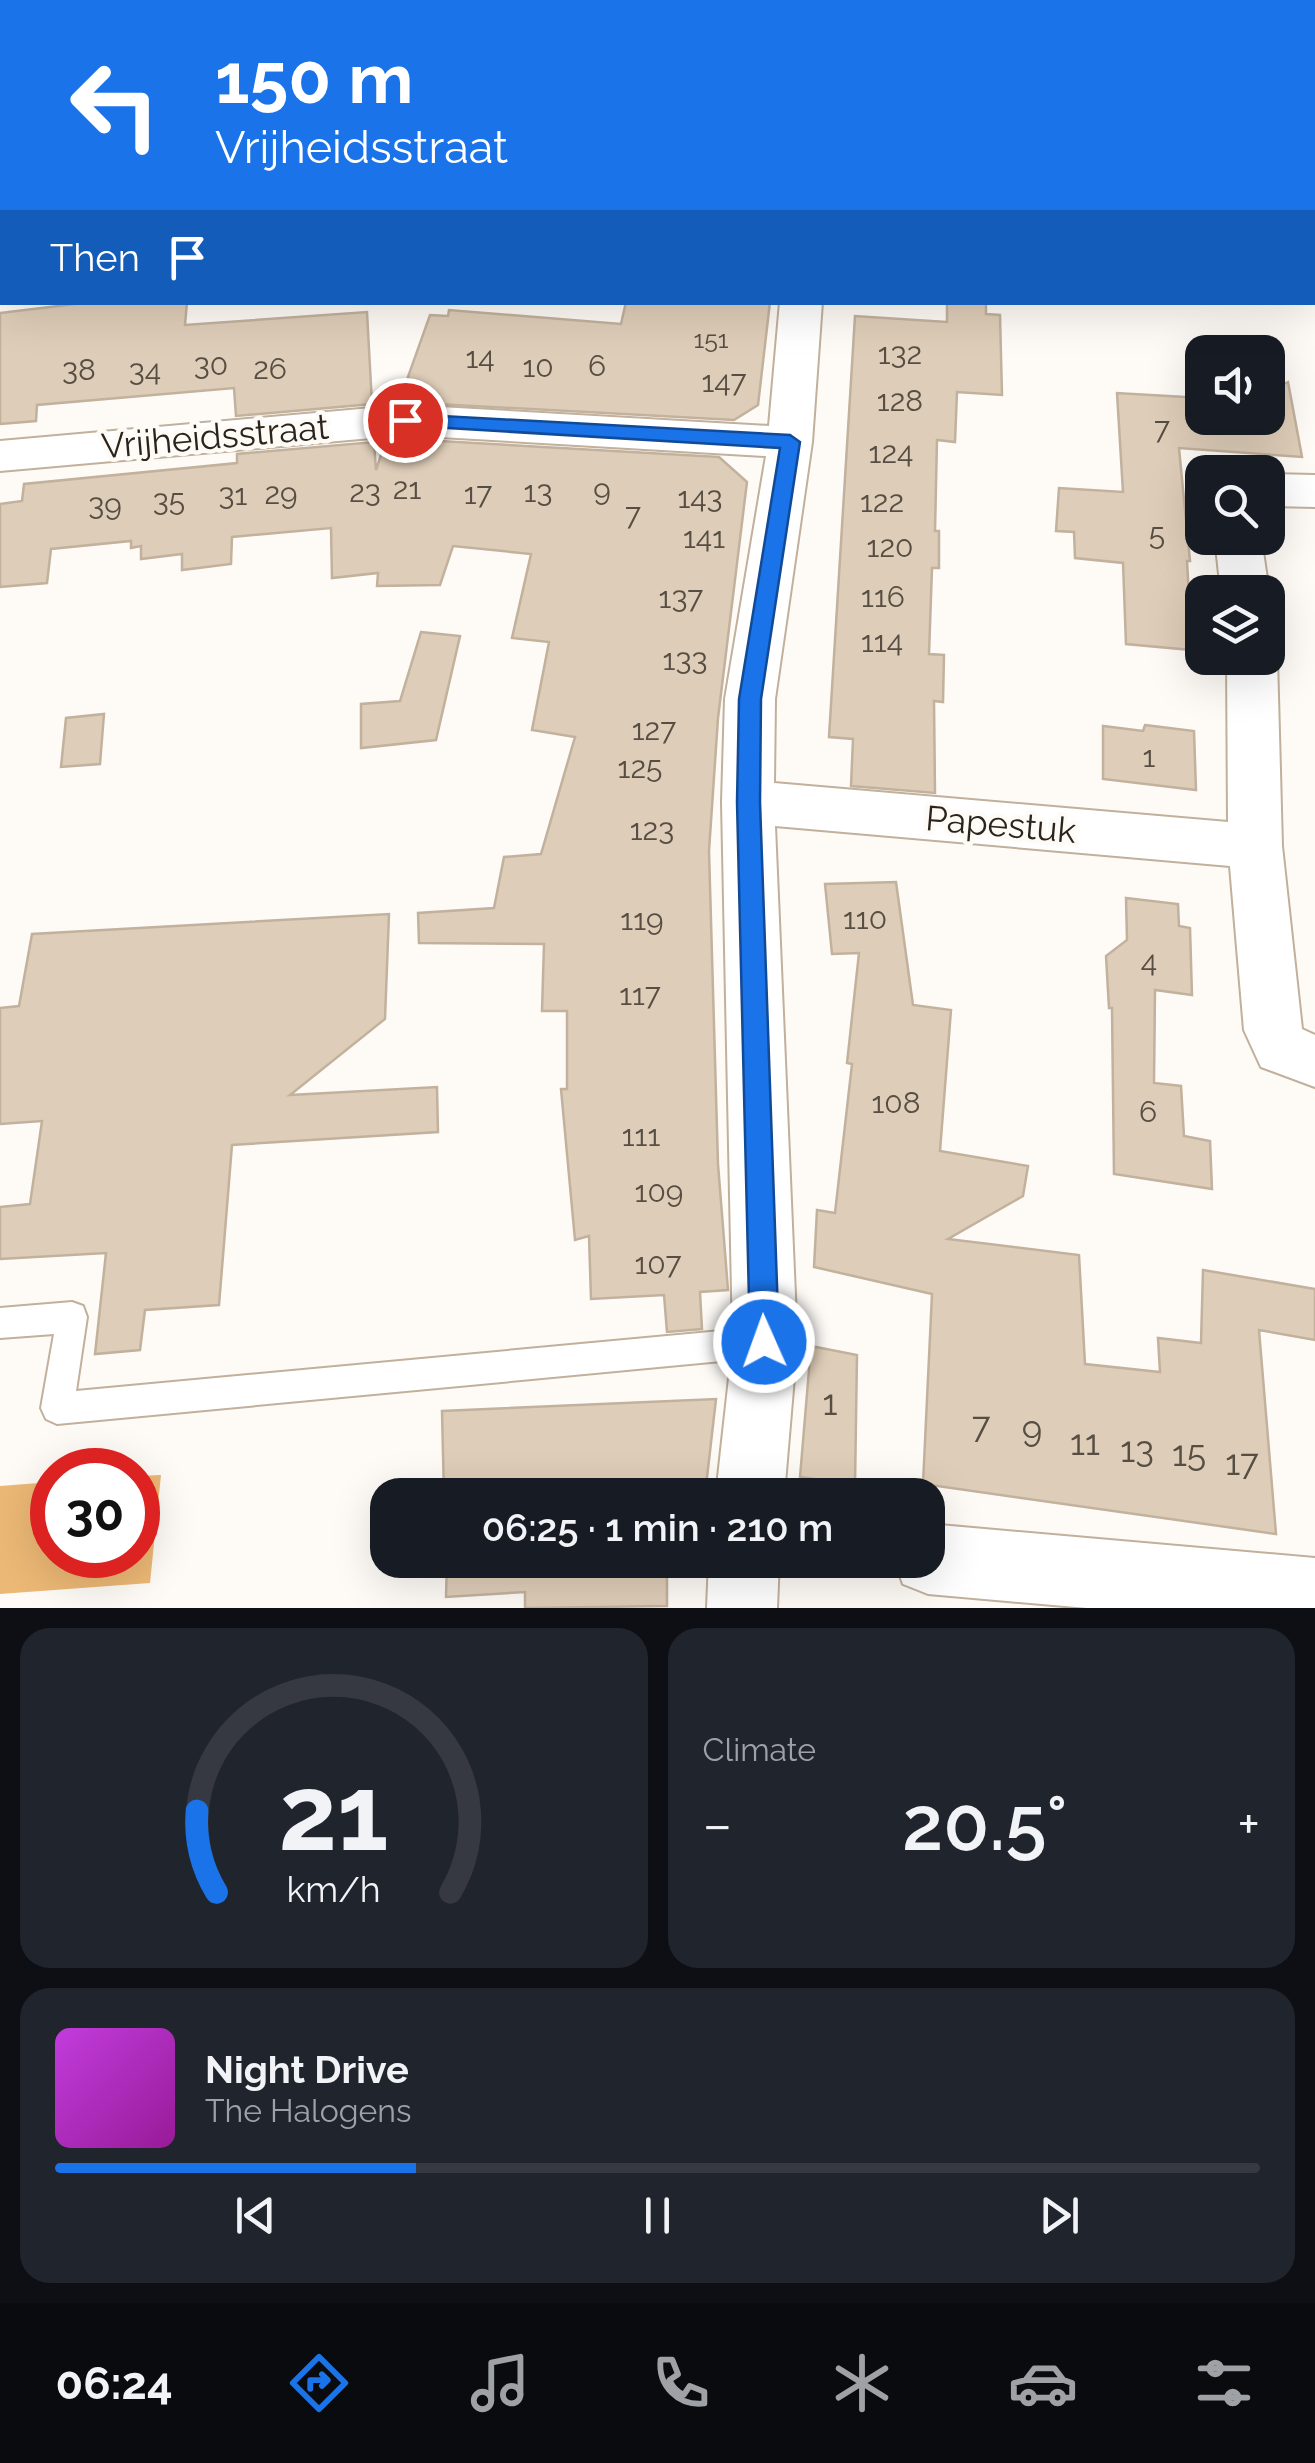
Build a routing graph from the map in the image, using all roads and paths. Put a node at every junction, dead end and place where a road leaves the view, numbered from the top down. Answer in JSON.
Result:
{"nodes":[{"id":1,"x":801,"y":305,"type":"edge"},
{"id":2,"x":790,"y":442,"type":"junction"},
{"id":3,"x":0,"y":456,"type":"edge"},
{"id":4,"x":1285,"y":490,"type":"edge"},
{"id":5,"x":1315,"y":490,"type":"edge"},
{"id":6,"x":1252,"y":675,"type":"edge"},
{"id":7,"x":748,"y":802,"type":"junction"},
{"id":8,"x":1255,"y":846,"type":"junction"},
{"id":9,"x":1315,"y":1060,"type":"edge"},
{"id":10,"x":0,"y":1322,"type":"edge"},
{"id":11,"x":764,"y":1342,"type":"junction"},
{"id":12,"x":752,"y":1478,"type":"edge"},
{"id":13,"x":945,"y":1560,"type":"edge"},
{"id":14,"x":743,"y":1578,"type":"edge"},
{"id":15,"x":1315,"y":1593,"type":"edge"},
{"id":16,"x":742,"y":1608,"type":"edge"}],
"edges":[{"from":1,"to":2,"type":"street"},
{"from":2,"to":3,"type":"street","name":"Vrijheidsstraat"},
{"from":2,"to":7,"type":"street"},
{"from":4,"to":5,"type":"street"},
{"from":6,"to":8,"type":"street"},
{"from":7,"to":8,"type":"street","name":"Papestuk"},
{"from":7,"to":11,"type":"street"},
{"from":8,"to":9,"type":"street"},
{"from":10,"to":11,"type":"lane"},
{"from":11,"to":12,"type":"street"},
{"from":13,"to":15,"type":"street"},
{"from":14,"to":16,"type":"street"}]}
